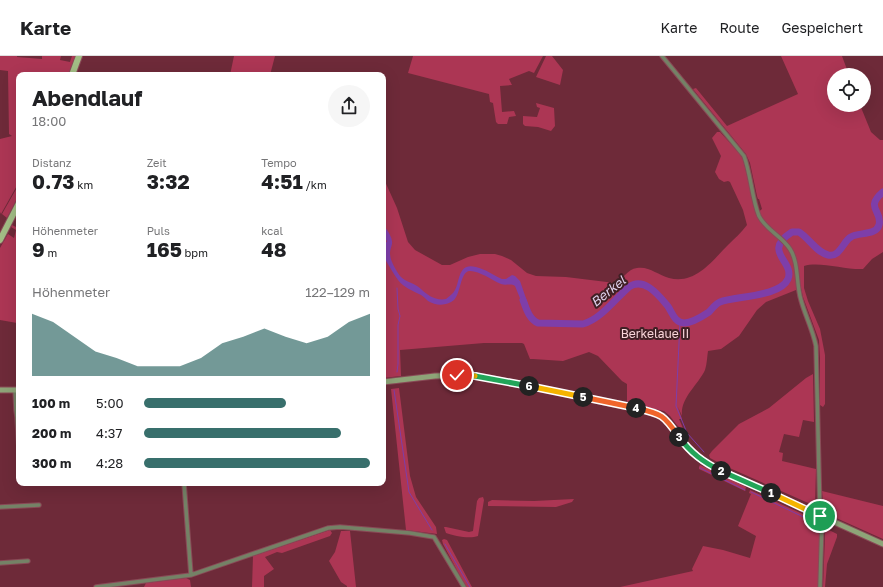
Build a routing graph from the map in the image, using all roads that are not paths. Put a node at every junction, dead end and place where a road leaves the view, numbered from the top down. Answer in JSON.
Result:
{"nodes":[{"id":1,"x":79,"y":56,"type":"edge"},
{"id":2,"x":662,"y":56,"type":"edge"},
{"id":3,"x":73,"y":72,"type":"edge"},
{"id":4,"x":16,"y":208,"type":"edge"},
{"id":5,"x":0,"y":240,"type":"edge"},
{"id":6,"x":386,"y":382,"type":"edge"},
{"id":7,"x":0,"y":390,"type":"edge"},
{"id":8,"x":16,"y":390,"type":"edge"},
{"id":9,"x":184,"y":486,"type":"edge"},
{"id":10,"x":39,"y":505,"type":"dead end"},
{"id":11,"x":0,"y":506,"type":"edge"},
{"id":12,"x":820,"y":516,"type":"junction"},
{"id":13,"x":883,"y":544,"type":"edge"},
{"id":14,"x":28,"y":561,"type":"dead end"},
{"id":15,"x":0,"y":563,"type":"edge"},
{"id":16,"x":191,"y":576,"type":"junction"},
{"id":17,"x":96,"y":587,"type":"edge"},
{"id":18,"x":464,"y":587,"type":"edge"},
{"id":19,"x":820,"y":587,"type":"edge"}],
"edges":[{"from":1,"to":3,"type":"main road"},
{"from":2,"to":12,"type":"street"},
{"from":4,"to":5,"type":"main road"},
{"from":6,"to":12,"type":"street"},
{"from":7,"to":8,"type":"street"},
{"from":9,"to":16,"type":"street"},
{"from":10,"to":11,"type":"street"},
{"from":12,"to":13,"type":"street"},
{"from":12,"to":19,"type":"street"},
{"from":14,"to":15,"type":"street"},
{"from":16,"to":17,"type":"street"},
{"from":16,"to":18,"type":"street"}]}
